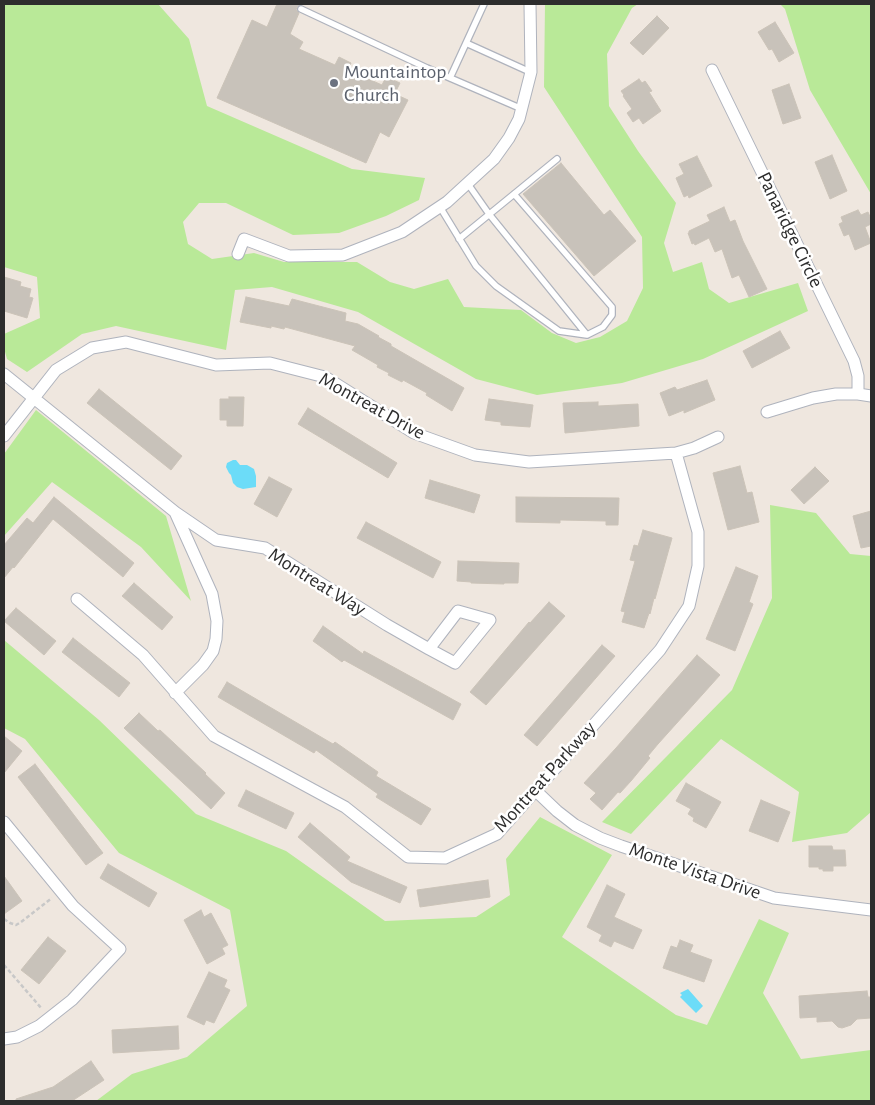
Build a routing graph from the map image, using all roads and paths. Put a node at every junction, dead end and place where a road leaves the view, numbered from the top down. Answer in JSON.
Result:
{"nodes":[{"id":1,"x":484,"y":4,"type":"edge"},
{"id":2,"x":530,"y":4,"type":"edge"},
{"id":3,"x":301,"y":9,"type":"dead end"},
{"id":4,"x":466,"y":43,"type":"junction"},
{"id":5,"x":712,"y":70,"type":"dead end"},
{"id":6,"x":531,"y":72,"type":"junction"},
{"id":7,"x":450,"y":78,"type":"junction"},
{"id":8,"x":522,"y":108,"type":"junction"},
{"id":9,"x":557,"y":159,"type":"dead end"},
{"id":10,"x":468,"y":184,"type":"junction"},
{"id":11,"x":514,"y":194,"type":"junction"},
{"id":12,"x":440,"y":207,"type":"junction"},
{"id":13,"x":490,"y":214,"type":"junction"},
{"id":14,"x":459,"y":239,"type":"junction"},
{"id":15,"x":238,"y":254,"type":"dead end"},
{"id":16,"x":587,"y":335,"type":"junction"},
{"id":17,"x":4,"y":374,"type":"edge"},
{"id":18,"x":858,"y":394,"type":"junction"},
{"id":19,"x":871,"y":396,"type":"edge"},
{"id":20,"x":33,"y":397,"type":"junction"},
{"id":21,"x":767,"y":412,"type":"dead end"},
{"id":22,"x":4,"y":436,"type":"edge"},
{"id":23,"x":718,"y":437,"type":"dead end"},
{"id":24,"x":676,"y":453,"type":"junction"},
{"id":25,"x":175,"y":512,"type":"junction"},
{"id":26,"x":77,"y":599,"type":"dead end"},
{"id":27,"x":429,"y":649,"type":"junction"},
{"id":28,"x":174,"y":692,"type":"junction"},
{"id":29,"x":534,"y":790,"type":"junction"},
{"id":30,"x":4,"y":822,"type":"edge"},
{"id":31,"x":60,"y":892,"type":"junction"},
{"id":32,"x":871,"y":910,"type":"edge"},
{"id":33,"x":4,"y":919,"type":"edge"},
{"id":34,"x":4,"y":965,"type":"edge"},
{"id":35,"x":49,"y":1018,"type":"junction"},
{"id":36,"x":4,"y":1039,"type":"edge"}],
"edges":[{"from":1,"to":4,"type":"lane"},
{"from":2,"to":6,"type":"street"},
{"from":3,"to":7,"type":"lane"},
{"from":4,"to":6,"type":"lane"},
{"from":4,"to":7,"type":"lane"},
{"from":5,"to":18,"type":"street","name":"Panaridge Circle"},
{"from":6,"to":8,"type":"street"},
{"from":7,"to":8,"type":"lane"},
{"from":8,"to":10,"type":"street"},
{"from":9,"to":11,"type":"lane"},
{"from":10,"to":12,"type":"street"},
{"from":10,"to":13,"type":"lane"},
{"from":11,"to":13,"type":"lane"},
{"from":11,"to":16,"type":"lane"},
{"from":12,"to":14,"type":"lane"},
{"from":12,"to":15,"type":"street"},
{"from":13,"to":14,"type":"lane"},
{"from":13,"to":16,"type":"lane"},
{"from":14,"to":16,"type":"lane"},
{"from":17,"to":20,"type":"street","name":"Montreat Way"},
{"from":18,"to":19,"type":"street"},
{"from":18,"to":21,"type":"street"},
{"from":20,"to":22,"type":"street","name":"Montreat Drive"},
{"from":20,"to":24,"type":"street","name":"Montreat Drive"},
{"from":20,"to":25,"type":"street","name":"Montreat Way"},
{"from":23,"to":24,"type":"street","name":"Montreat Drive"},
{"from":24,"to":29,"type":"street","name":"Montreat Parkway"},
{"from":25,"to":27,"type":"street","name":"Montreat Way"},
{"from":25,"to":28,"type":"street","name":"Montreat Way"},
{"from":26,"to":28,"type":"street","name":"Montreat Parkway"},
{"from":27,"to":27,"type":"street","name":"Montreat Way"},
{"from":28,"to":29,"type":"street","name":"Montreat Parkway"},
{"from":29,"to":32,"type":"street","name":"Monte Vista Drive"},
{"from":30,"to":31,"type":"street"},
{"from":31,"to":33,"type":"path"},
{"from":31,"to":35,"type":"street"},
{"from":34,"to":35,"type":"path"},
{"from":35,"to":36,"type":"street"}]}
